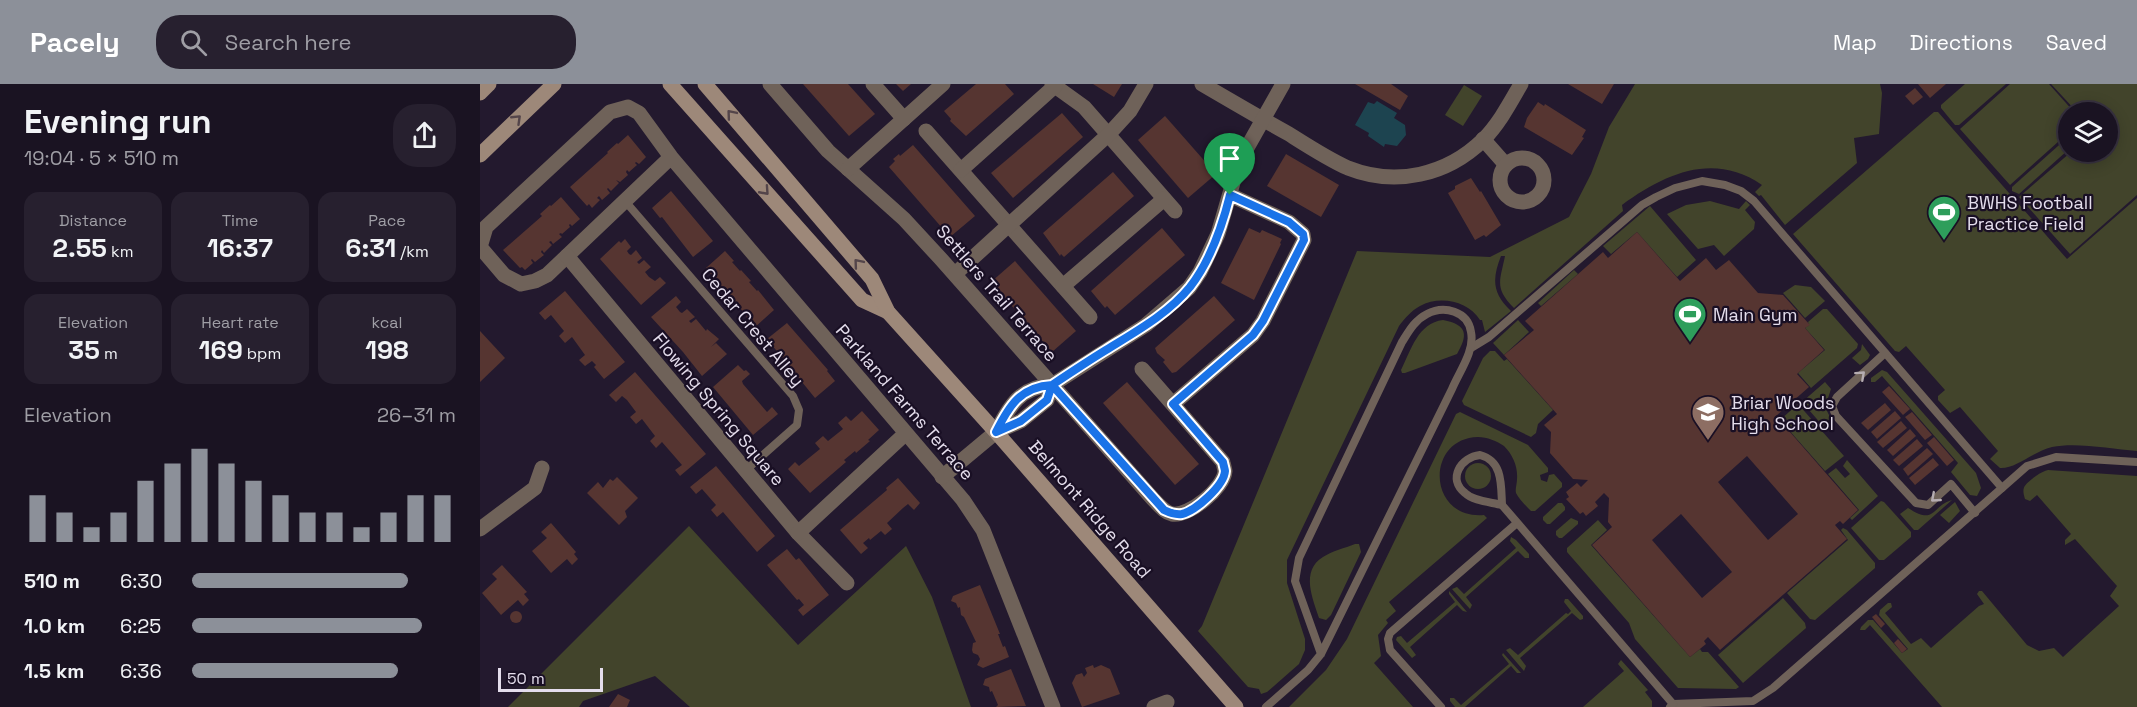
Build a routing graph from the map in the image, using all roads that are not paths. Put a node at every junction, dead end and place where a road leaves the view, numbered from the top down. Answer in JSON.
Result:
{"nodes":[{"id":1,"x":489,"y":84,"type":"edge"},
{"id":2,"x":554,"y":84,"type":"edge"},
{"id":3,"x":670,"y":84,"type":"edge"},
{"id":4,"x":705,"y":84,"type":"edge"},
{"id":5,"x":770,"y":84,"type":"edge"},
{"id":6,"x":873,"y":84,"type":"edge"},
{"id":7,"x":943,"y":84,"type":"edge"},
{"id":8,"x":1146,"y":84,"type":"edge"},
{"id":9,"x":1202,"y":84,"type":"edge"},
{"id":10,"x":1283,"y":84,"type":"edge"},
{"id":11,"x":1521,"y":84,"type":"edge"},
{"id":12,"x":1054,"y":85,"type":"edge"},
{"id":13,"x":480,"y":93,"type":"edge"},
{"id":14,"x":904,"y":119,"type":"junction"},
{"id":15,"x":1262,"y":119,"type":"junction"},
{"id":16,"x":926,"y":131,"type":"dead end"},
{"id":17,"x":1109,"y":134,"type":"junction"},
{"id":18,"x":1484,"y":139,"type":"junction"},
{"id":19,"x":480,"y":155,"type":"edge"},
{"id":20,"x":671,"y":157,"type":"junction"},
{"id":21,"x":1506,"y":165,"type":"dead end"},
{"id":22,"x":848,"y":169,"type":"junction"},
{"id":23,"x":961,"y":170,"type":"junction"},
{"id":24,"x":1230,"y":195,"type":"junction"},
{"id":25,"x":1164,"y":199,"type":"junction"},
{"id":26,"x":625,"y":201,"type":"junction"},
{"id":27,"x":1175,"y":211,"type":"dead end"},
{"id":28,"x":1009,"y":226,"type":"junction"},
{"id":29,"x":567,"y":256,"type":"junction"},
{"id":30,"x":955,"y":273,"type":"junction"},
{"id":31,"x":1063,"y":286,"type":"junction"},
{"id":32,"x":888,"y":312,"type":"junction"},
{"id":33,"x":1090,"y":317,"type":"dead end"},
{"id":34,"x":1471,"y":348,"type":"junction"},
{"id":35,"x":1886,"y":354,"type":"junction"},
{"id":36,"x":1142,"y":369,"type":"dead end"},
{"id":37,"x":1052,"y":385,"type":"junction"},
{"id":38,"x":1173,"y":404,"type":"junction"},
{"id":39,"x":996,"y":432,"type":"junction"},
{"id":40,"x":905,"y":434,"type":"junction"},
{"id":41,"x":2137,"y":462,"type":"edge"},
{"id":42,"x":542,"y":468,"type":"dead end"},
{"id":43,"x":745,"y":471,"type":"junction"},
{"id":44,"x":942,"y":477,"type":"junction"},
{"id":45,"x":2002,"y":488,"type":"junction"},
{"id":46,"x":1502,"y":505,"type":"junction"},
{"id":47,"x":1975,"y":513,"type":"junction"},
{"id":48,"x":1517,"y":523,"type":"junction"},
{"id":49,"x":480,"y":529,"type":"edge"},
{"id":50,"x":798,"y":533,"type":"junction"},
{"id":51,"x":847,"y":583,"type":"dead end"},
{"id":52,"x":1321,"y":654,"type":"junction"},
{"id":53,"x":1672,"y":706,"type":"edge"},
{"id":54,"x":1053,"y":707,"type":"edge"},
{"id":55,"x":1236,"y":707,"type":"edge"},
{"id":56,"x":1266,"y":707,"type":"edge"},
{"id":57,"x":1441,"y":707,"type":"edge"}],
"edges":[{"from":1,"to":13,"type":"main road"},
{"from":19,"to":2,"type":"main road","one_way":true},
{"from":3,"to":32,"type":"main road","name":"Belmont Ridge Road","one_way":true},
{"from":32,"to":4,"type":"main road","name":"Belmont Ridge Road","one_way":true},
{"from":5,"to":22,"type":"street","name":"Settlers Trail Terrace"},
{"from":6,"to":14,"type":"street"},
{"from":7,"to":14,"type":"street"},
{"from":8,"to":17,"type":"street"},
{"from":9,"to":15,"type":"street"},
{"from":10,"to":15,"type":"street"},
{"from":11,"to":18,"type":"street"},
{"from":12,"to":17,"type":"street"},
{"from":12,"to":23,"type":"street"},
{"from":14,"to":22,"type":"street"},
{"from":15,"to":18,"type":"street"},
{"from":15,"to":24,"type":"street"},
{"from":16,"to":23,"type":"street"},
{"from":17,"to":25,"type":"street"},
{"from":17,"to":28,"type":"street"},
{"from":18,"to":21,"type":"street"},
{"from":20,"to":26,"type":"street","name":"Parkland Farms Terrace"},
{"from":20,"to":29,"type":"street","name":"Parkland Farms Terrace"},
{"from":20,"to":40,"type":"street","name":"Parkland Farms Terrace"},
{"from":22,"to":30,"type":"street","name":"Settlers Trail Terrace"},
{"from":23,"to":28,"type":"street"},
{"from":24,"to":37,"type":"street"},
{"from":24,"to":38,"type":"street"},
{"from":25,"to":27,"type":"street"},
{"from":25,"to":31,"type":"street"},
{"from":26,"to":29,"type":"street","name":"Parkland Farms Terrace"},
{"from":26,"to":43,"type":"lane","name":"Cedar Crest Alley"},
{"from":28,"to":30,"type":"street"},
{"from":28,"to":31,"type":"street"},
{"from":29,"to":43,"type":"street","name":"Flowing Spring Square"},
{"from":30,"to":37,"type":"street","name":"Settlers Trail Terrace"},
{"from":31,"to":33,"type":"street"},
{"from":32,"to":39,"type":"main road","name":"Belmont Ridge Road"},
{"from":34,"to":35,"type":"lane"},
{"from":34,"to":52,"type":"lane"},
{"from":34,"to":52,"type":"lane"},
{"from":35,"to":45,"type":"lane"},
{"from":47,"to":35,"type":"lane","one_way":true},
{"from":36,"to":38,"type":"street","name":"Settlers Trail Terrace"},
{"from":37,"to":38,"type":"street","name":"Settlers Trail Terrace"},
{"from":37,"to":39,"type":"street"},
{"from":39,"to":44,"type":"street"},
{"from":39,"to":55,"type":"main road","name":"Belmont Ridge Road"},
{"from":40,"to":44,"type":"street","name":"Parkland Farms Terrace"},
{"from":40,"to":50,"type":"street"},
{"from":41,"to":45,"type":"lane"},
{"from":42,"to":49,"type":"street"},
{"from":43,"to":50,"type":"street","name":"Flowing Spring Square"},
{"from":44,"to":54,"type":"street","name":"Parkland Farms Terrace"},
{"from":45,"to":47,"type":"lane"},
{"from":46,"to":46,"type":"lane"},
{"from":46,"to":48,"type":"lane"},
{"from":47,"to":53,"type":"lane"},
{"from":48,"to":53,"type":"lane"},
{"from":48,"to":57,"type":"lane"},
{"from":50,"to":51,"type":"street","name":"Flowing Spring Square"},
{"from":52,"to":56,"type":"lane"}]}
